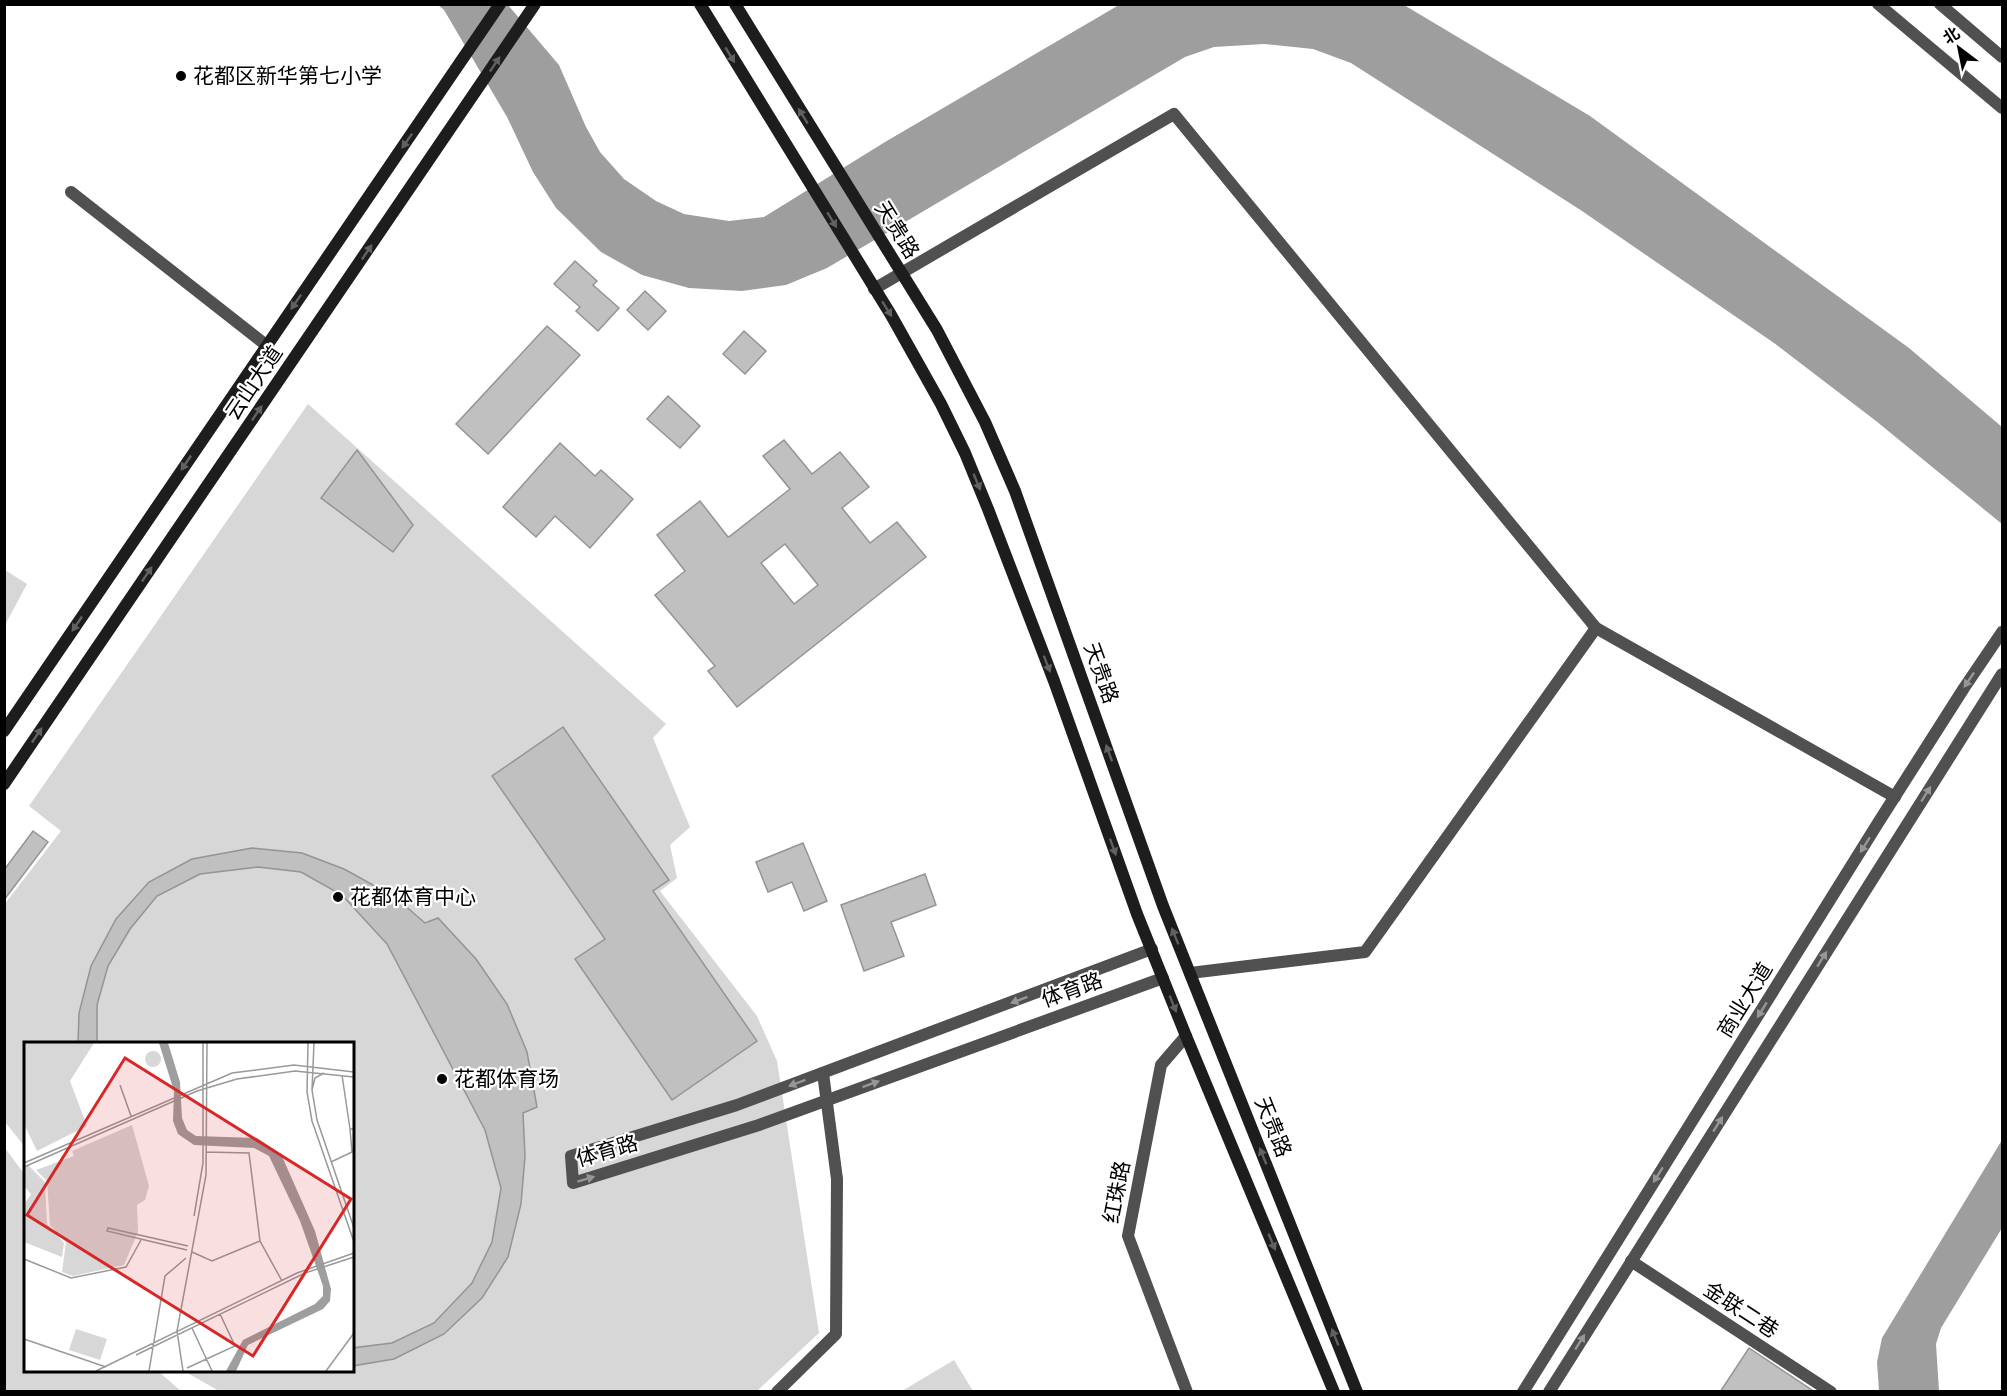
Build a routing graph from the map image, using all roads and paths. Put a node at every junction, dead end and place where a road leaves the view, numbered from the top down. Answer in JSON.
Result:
{"nodes":[{"id":1,"x":500,"y":4,"type":"edge"},
{"id":2,"x":535,"y":4,"type":"edge"},
{"id":3,"x":700,"y":4,"type":"edge"},
{"id":4,"x":735,"y":4,"type":"edge"},
{"id":5,"x":1878,"y":4,"type":"edge"},
{"id":6,"x":1940,"y":4,"type":"edge"},
{"id":7,"x":2002,"y":57,"type":"edge"},
{"id":8,"x":2002,"y":108,"type":"edge"},
{"id":9,"x":71,"y":192,"type":"dead end"},
{"id":10,"x":901,"y":272,"type":"junction"},
{"id":11,"x":874,"y":289,"type":"junction"},
{"id":12,"x":266,"y":345,"type":"junction"},
{"id":13,"x":1596,"y":628,"type":"junction"},
{"id":14,"x":2002,"y":632,"type":"edge"},
{"id":15,"x":2002,"y":674,"type":"edge"},
{"id":16,"x":4,"y":731,"type":"edge"},
{"id":17,"x":4,"y":784,"type":"edge"},
{"id":18,"x":1895,"y":797,"type":"junction"},
{"id":19,"x":1152,"y":949,"type":"junction"},
{"id":20,"x":1190,"y":973,"type":"junction"},
{"id":21,"x":1163,"y":978,"type":"junction"},
{"id":22,"x":1186,"y":1036,"type":"junction"},
{"id":23,"x":823,"y":1073,"type":"junction"},
{"id":24,"x":826,"y":1101,"type":"junction"},
{"id":25,"x":1631,"y":1261,"type":"junction"},
{"id":26,"x":777,"y":1392,"type":"edge"},
{"id":27,"x":1187,"y":1392,"type":"edge"},
{"id":28,"x":1334,"y":1392,"type":"edge"},
{"id":29,"x":1357,"y":1392,"type":"edge"},
{"id":30,"x":1523,"y":1392,"type":"edge"},
{"id":31,"x":1549,"y":1392,"type":"edge"},
{"id":32,"x":1831,"y":1392,"type":"edge"}],
"edges":[{"from":1,"to":12,"type":"main road","name":"云山大道","one_way":true},
{"from":17,"to":2,"type":"main road","name":"云山大道","one_way":true},
{"from":3,"to":11,"type":"main road","one_way":true},
{"from":10,"to":4,"type":"main road","name":"天贵路","one_way":true},
{"from":5,"to":8,"type":"street"},
{"from":6,"to":7,"type":"street"},
{"from":9,"to":12,"type":"street"},
{"from":10,"to":11,"type":"street"},
{"from":10,"to":13,"type":"street"},
{"from":20,"to":10,"type":"main road","name":"天贵路","one_way":true},
{"from":11,"to":19,"type":"main road","one_way":true},
{"from":12,"to":16,"type":"main road","name":"云山大道","one_way":true},
{"from":13,"to":18,"type":"street"},
{"from":13,"to":20,"type":"street"},
{"from":14,"to":18,"type":"street","name":"商业大道","one_way":true},
{"from":25,"to":15,"type":"street","name":"商业大道","one_way":true},
{"from":18,"to":30,"type":"street","name":"商业大道","one_way":true},
{"from":19,"to":21,"type":"main road"},
{"from":19,"to":23,"type":"street","name":"体育路","one_way":true},
{"from":29,"to":20,"type":"main road","name":"天贵路","one_way":true},
{"from":21,"to":22,"type":"main road","one_way":true},
{"from":24,"to":21,"type":"street","name":"体育路","one_way":true},
{"from":22,"to":27,"type":"street","name":"红珠路"},
{"from":22,"to":28,"type":"main road","one_way":true},
{"from":23,"to":24,"type":"street"},
{"from":23,"to":24,"type":"street","name":"体育路","one_way":true},
{"from":24,"to":26,"type":"street"},
{"from":31,"to":25,"type":"street","name":"商业大道","one_way":true},
{"from":25,"to":32,"type":"street","name":"金联二巷"}]}
